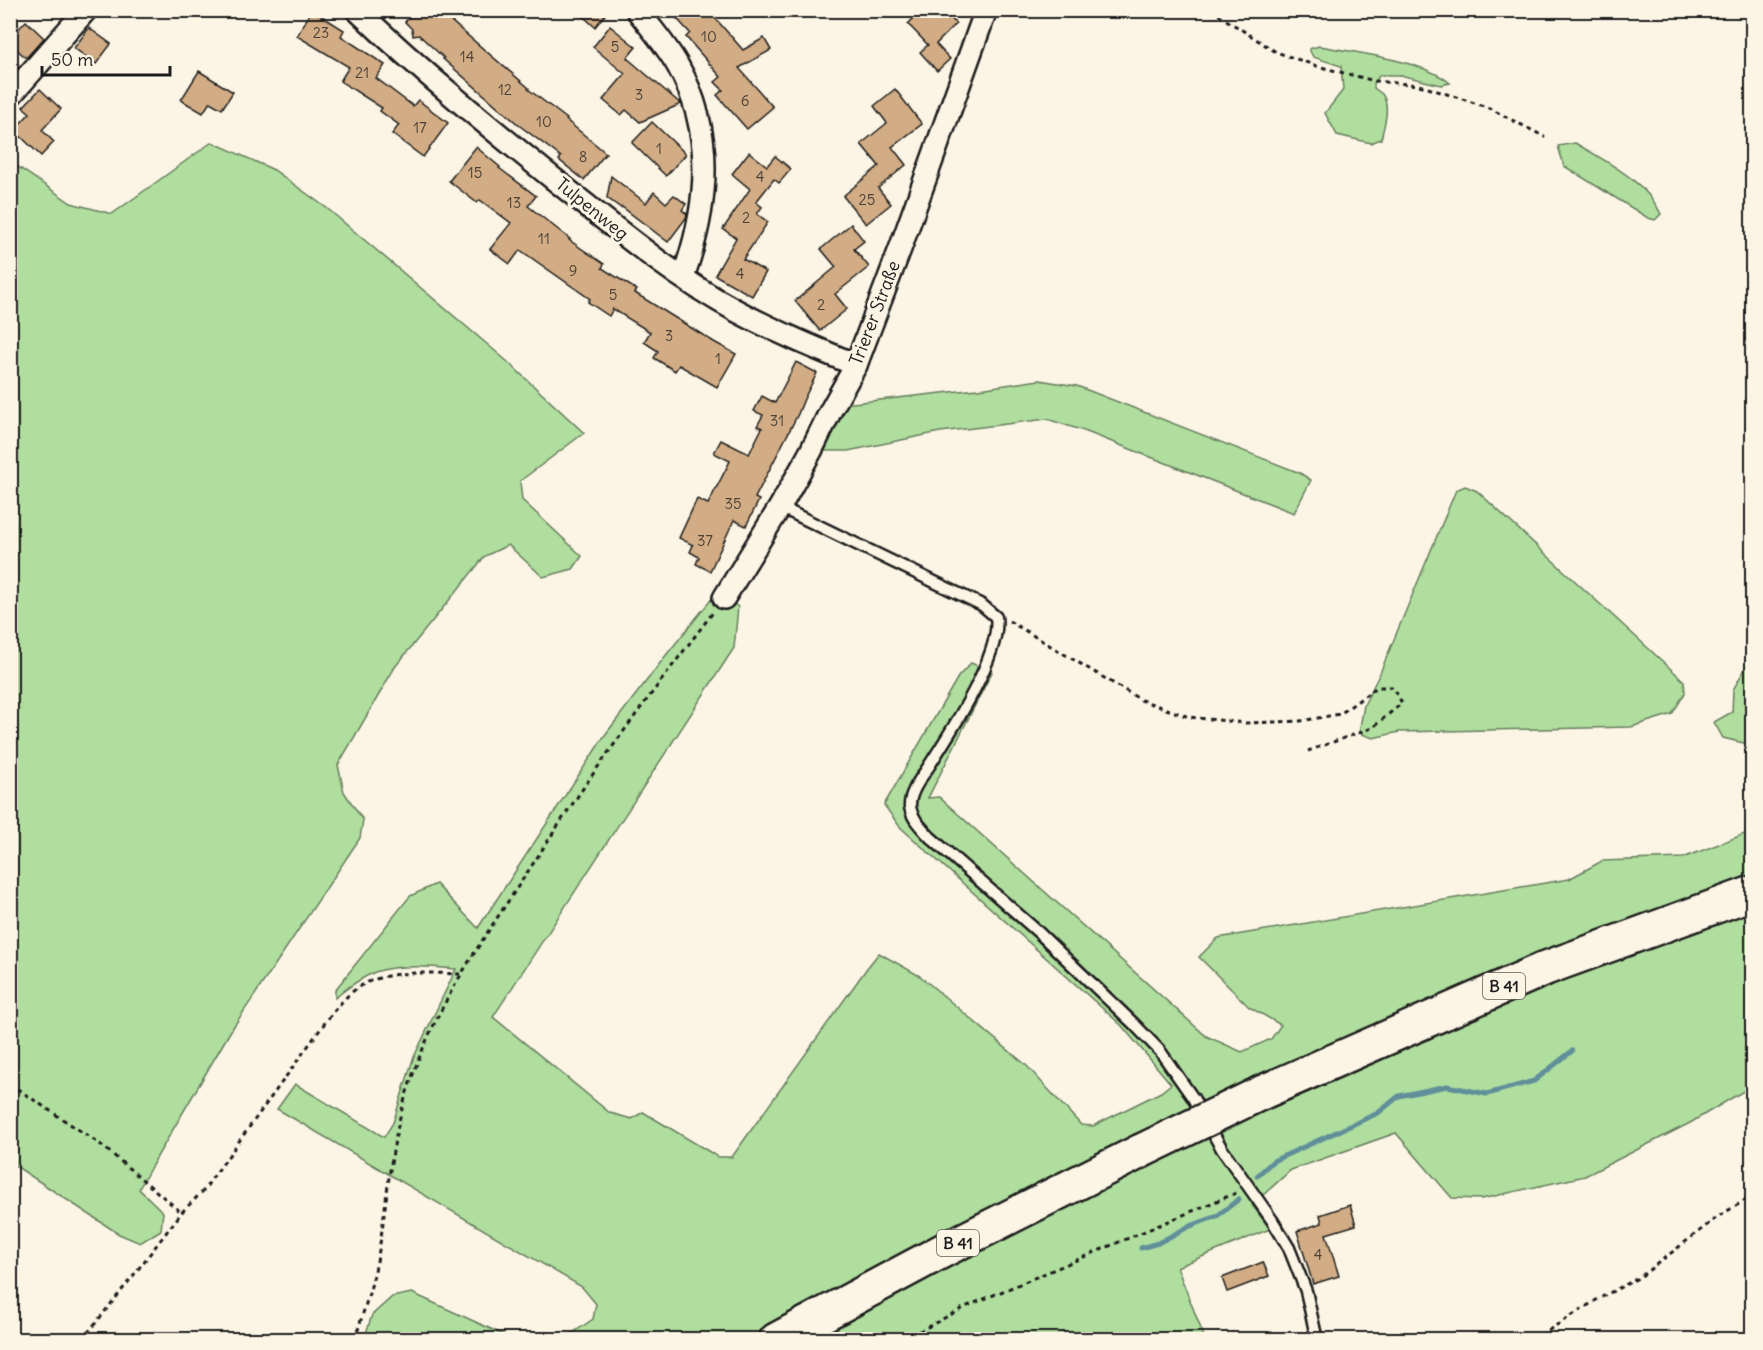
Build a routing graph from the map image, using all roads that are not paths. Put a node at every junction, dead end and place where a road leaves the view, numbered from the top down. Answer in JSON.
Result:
{"nodes":[{"id":1,"x":86,"y":10,"type":"edge"},
{"id":2,"x":357,"y":10,"type":"edge"},
{"id":3,"x":637,"y":10,"type":"edge"},
{"id":4,"x":986,"y":11,"type":"edge"},
{"id":5,"x":10,"y":96,"type":"edge"},
{"id":6,"x":683,"y":277,"type":"junction"},
{"id":7,"x":856,"y":365,"type":"junction"},
{"id":8,"x":780,"y":507,"type":"junction"},
{"id":9,"x":724,"y":598,"type":"road end"},
{"id":10,"x":1752,"y":893,"type":"edge"},
{"id":11,"x":776,"y":1340,"type":"edge"},
{"id":12,"x":1317,"y":1340,"type":"edge"}],
"edges":[{"from":1,"to":5,"type":"street"},
{"from":2,"to":6,"type":"street","name":"Tulpenweg"},
{"from":3,"to":6,"type":"street"},
{"from":4,"to":7,"type":"street","name":"Trierer Straße"},
{"from":6,"to":7,"type":"street","name":"Tulpenweg"},
{"from":7,"to":8,"type":"street","name":"Trierer Straße"},
{"from":8,"to":9,"type":"street","name":"Trierer Straße"},
{"from":8,"to":12,"type":"lane"},
{"from":10,"to":11,"type":"highway","number":"B 41","bridge":true}]}
